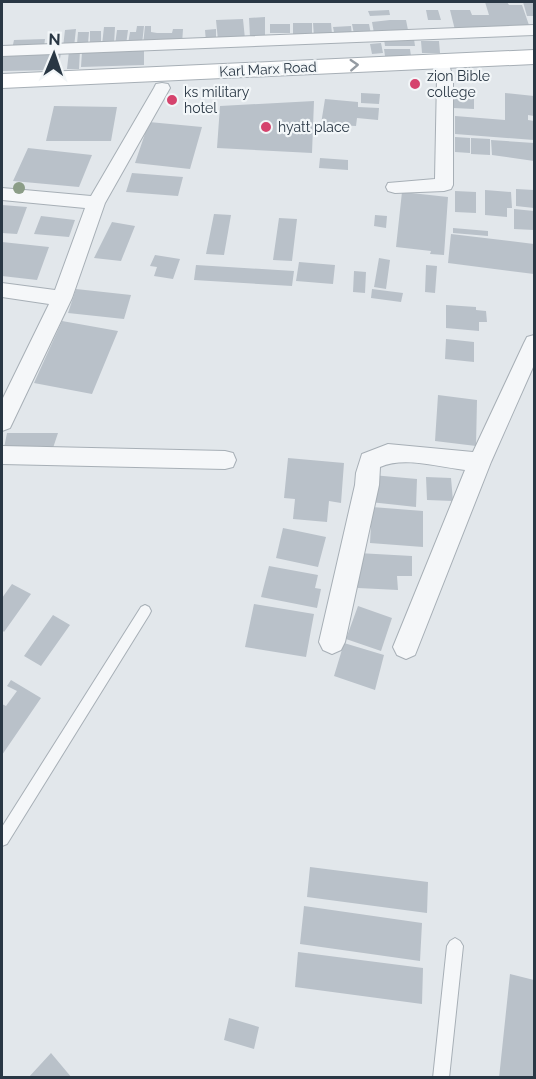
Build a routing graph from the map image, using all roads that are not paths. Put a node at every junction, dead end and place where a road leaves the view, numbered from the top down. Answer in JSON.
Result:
{"nodes":[{"id":1,"x":534,"y":30,"type":"edge"},
{"id":2,"x":2,"y":51,"type":"edge"},
{"id":3,"x":534,"y":57,"type":"edge"},
{"id":4,"x":443,"y":69,"type":"junction"},
{"id":5,"x":534,"y":74,"type":"edge"},
{"id":6,"x":2,"y":81,"type":"edge"},
{"id":7,"x":63,"y":85,"type":"junction"},
{"id":8,"x":162,"y":88,"type":"junction"},
{"id":9,"x":2,"y":94,"type":"edge"},
{"id":10,"x":394,"y":187,"type":"dead end"},
{"id":11,"x":2,"y":195,"type":"edge"},
{"id":12,"x":96,"y":202,"type":"junction"},
{"id":13,"x":2,"y":290,"type":"edge"},
{"id":14,"x":62,"y":298,"type":"junction"},
{"id":15,"x":534,"y":343,"type":"edge"},
{"id":16,"x":2,"y":422,"type":"edge"},
{"id":17,"x":2,"y":455,"type":"edge"},
{"id":18,"x":225,"y":460,"type":"dead end"},
{"id":19,"x":480,"y":462,"type":"junction"},
{"id":20,"x":145,"y":611,"type":"dead end"},
{"id":21,"x":332,"y":642,"type":"dead end"},
{"id":22,"x":406,"y":647,"type":"dead end"},
{"id":23,"x":2,"y":839,"type":"edge"},
{"id":24,"x":455,"y":946,"type":"dead end"},
{"id":25,"x":441,"y":1077,"type":"edge"}],
"edges":[{"from":1,"to":2,"type":"street"},
{"from":3,"to":4,"type":"main road","name":"Karl Marx Road"},
{"from":4,"to":5,"type":"main road","name":"Karl Marx Road"},
{"from":7,"to":4,"type":"main road","name":"Karl Marx Road","one_way":true},
{"from":4,"to":8,"type":"main road","name":"Karl Marx Road"},
{"from":4,"to":10,"type":"street"},
{"from":6,"to":7,"type":"main road","name":"Karl Marx Road"},
{"from":7,"to":8,"type":"main road","name":"Karl Marx Road"},
{"from":7,"to":9,"type":"main road","name":"Karl Marx Road"},
{"from":8,"to":12,"type":"street"},
{"from":11,"to":12,"type":"street"},
{"from":12,"to":14,"type":"street"},
{"from":13,"to":14,"type":"street"},
{"from":14,"to":16,"type":"street"},
{"from":15,"to":19,"type":"street"},
{"from":17,"to":18,"type":"street"},
{"from":19,"to":21,"type":"street"},
{"from":19,"to":22,"type":"street"},
{"from":20,"to":23,"type":"lane"},
{"from":24,"to":25,"type":"lane"}]}
